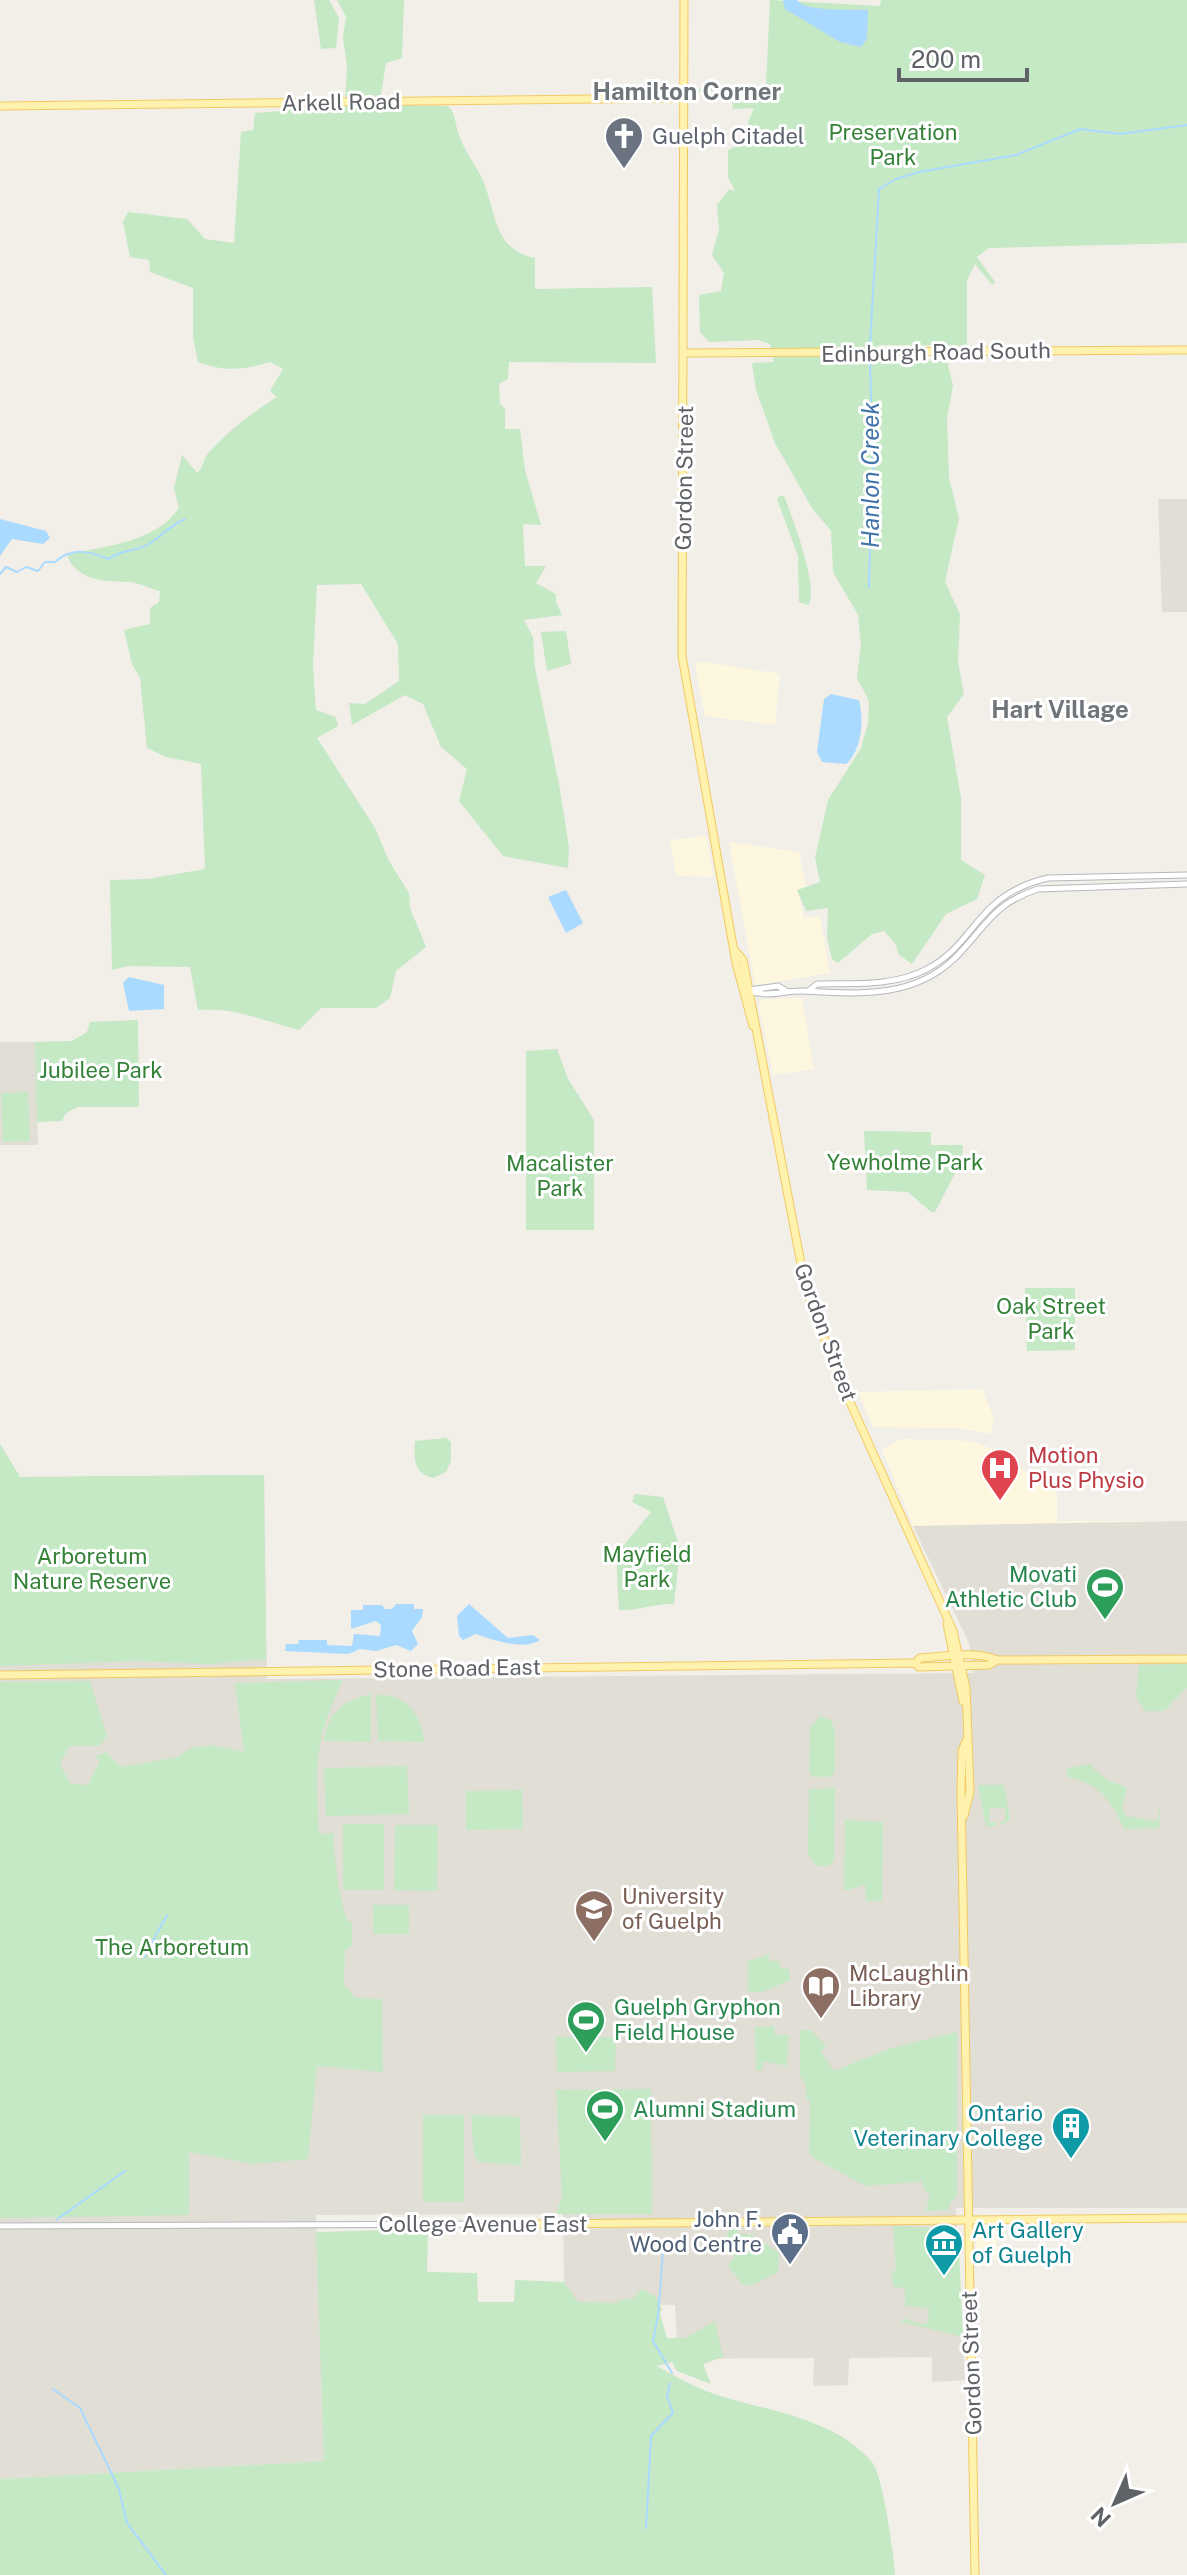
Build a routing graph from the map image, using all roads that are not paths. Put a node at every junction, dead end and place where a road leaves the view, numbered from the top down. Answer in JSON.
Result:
{"nodes":[{"id":1,"x":684,"y":0,"type":"edge"},
{"id":2,"x":682,"y":98,"type":"junction"},
{"id":3,"x":0,"y":106,"type":"edge"},
{"id":4,"x":1187,"y":350,"type":"edge"},
{"id":5,"x":685,"y":353,"type":"junction"},
{"id":6,"x":1187,"y":875,"type":"edge"},
{"id":7,"x":1187,"y":884,"type":"edge"},
{"id":8,"x":745,"y":991,"type":"junction"},
{"id":9,"x":808,"y":991,"type":"junction"},
{"id":10,"x":957,"y":1656,"type":"junction"},
{"id":11,"x":1187,"y":1659,"type":"edge"},
{"id":12,"x":997,"y":1660,"type":"junction"},
{"id":13,"x":915,"y":1663,"type":"junction"},
{"id":14,"x":960,"y":1666,"type":"junction"},
{"id":15,"x":0,"y":1675,"type":"edge"},
{"id":16,"x":966,"y":2218,"type":"junction"},
{"id":17,"x":1187,"y":2218,"type":"edge"},
{"id":18,"x":536,"y":2224,"type":"joint"},
{"id":19,"x":0,"y":2226,"type":"edge"},
{"id":20,"x":975,"y":2575,"type":"edge"}],
"edges":[{"from":1,"to":2,"type":"main road","name":"Gordon Street"},
{"from":2,"to":3,"type":"main road","name":"Arkell Road"},
{"from":2,"to":5,"type":"main road","name":"Gordon Street"},
{"from":4,"to":5,"type":"main road","name":"Edinburgh Road South"},
{"from":5,"to":8,"type":"main road","name":"Gordon Street"},
{"from":6,"to":9,"type":"street"},
{"from":7,"to":9,"type":"street"},
{"from":8,"to":9,"type":"street"},
{"from":8,"to":10,"type":"main road","name":"Gordon Street"},
{"from":10,"to":12,"type":"main road","name":"Stone Road East"},
{"from":10,"to":13,"type":"main road","name":"Stone Road East"},
{"from":10,"to":14,"type":"main road","name":"Gordon Street"},
{"from":11,"to":12,"type":"main road"},
{"from":12,"to":14,"type":"main road","name":"Stone Road East"},
{"from":13,"to":14,"type":"main road","name":"Stone Road East"},
{"from":13,"to":15,"type":"main road","name":"Stone Road East"},
{"from":14,"to":16,"type":"main road","name":"Gordon Street"},
{"from":16,"to":17,"type":"main road","name":"College Avenue East"},
{"from":16,"to":18,"type":"main road","name":"College Avenue East"},
{"from":16,"to":20,"type":"main road","name":"Gordon Street"},
{"from":18,"to":19,"type":"street","name":"College Avenue East"}]}
